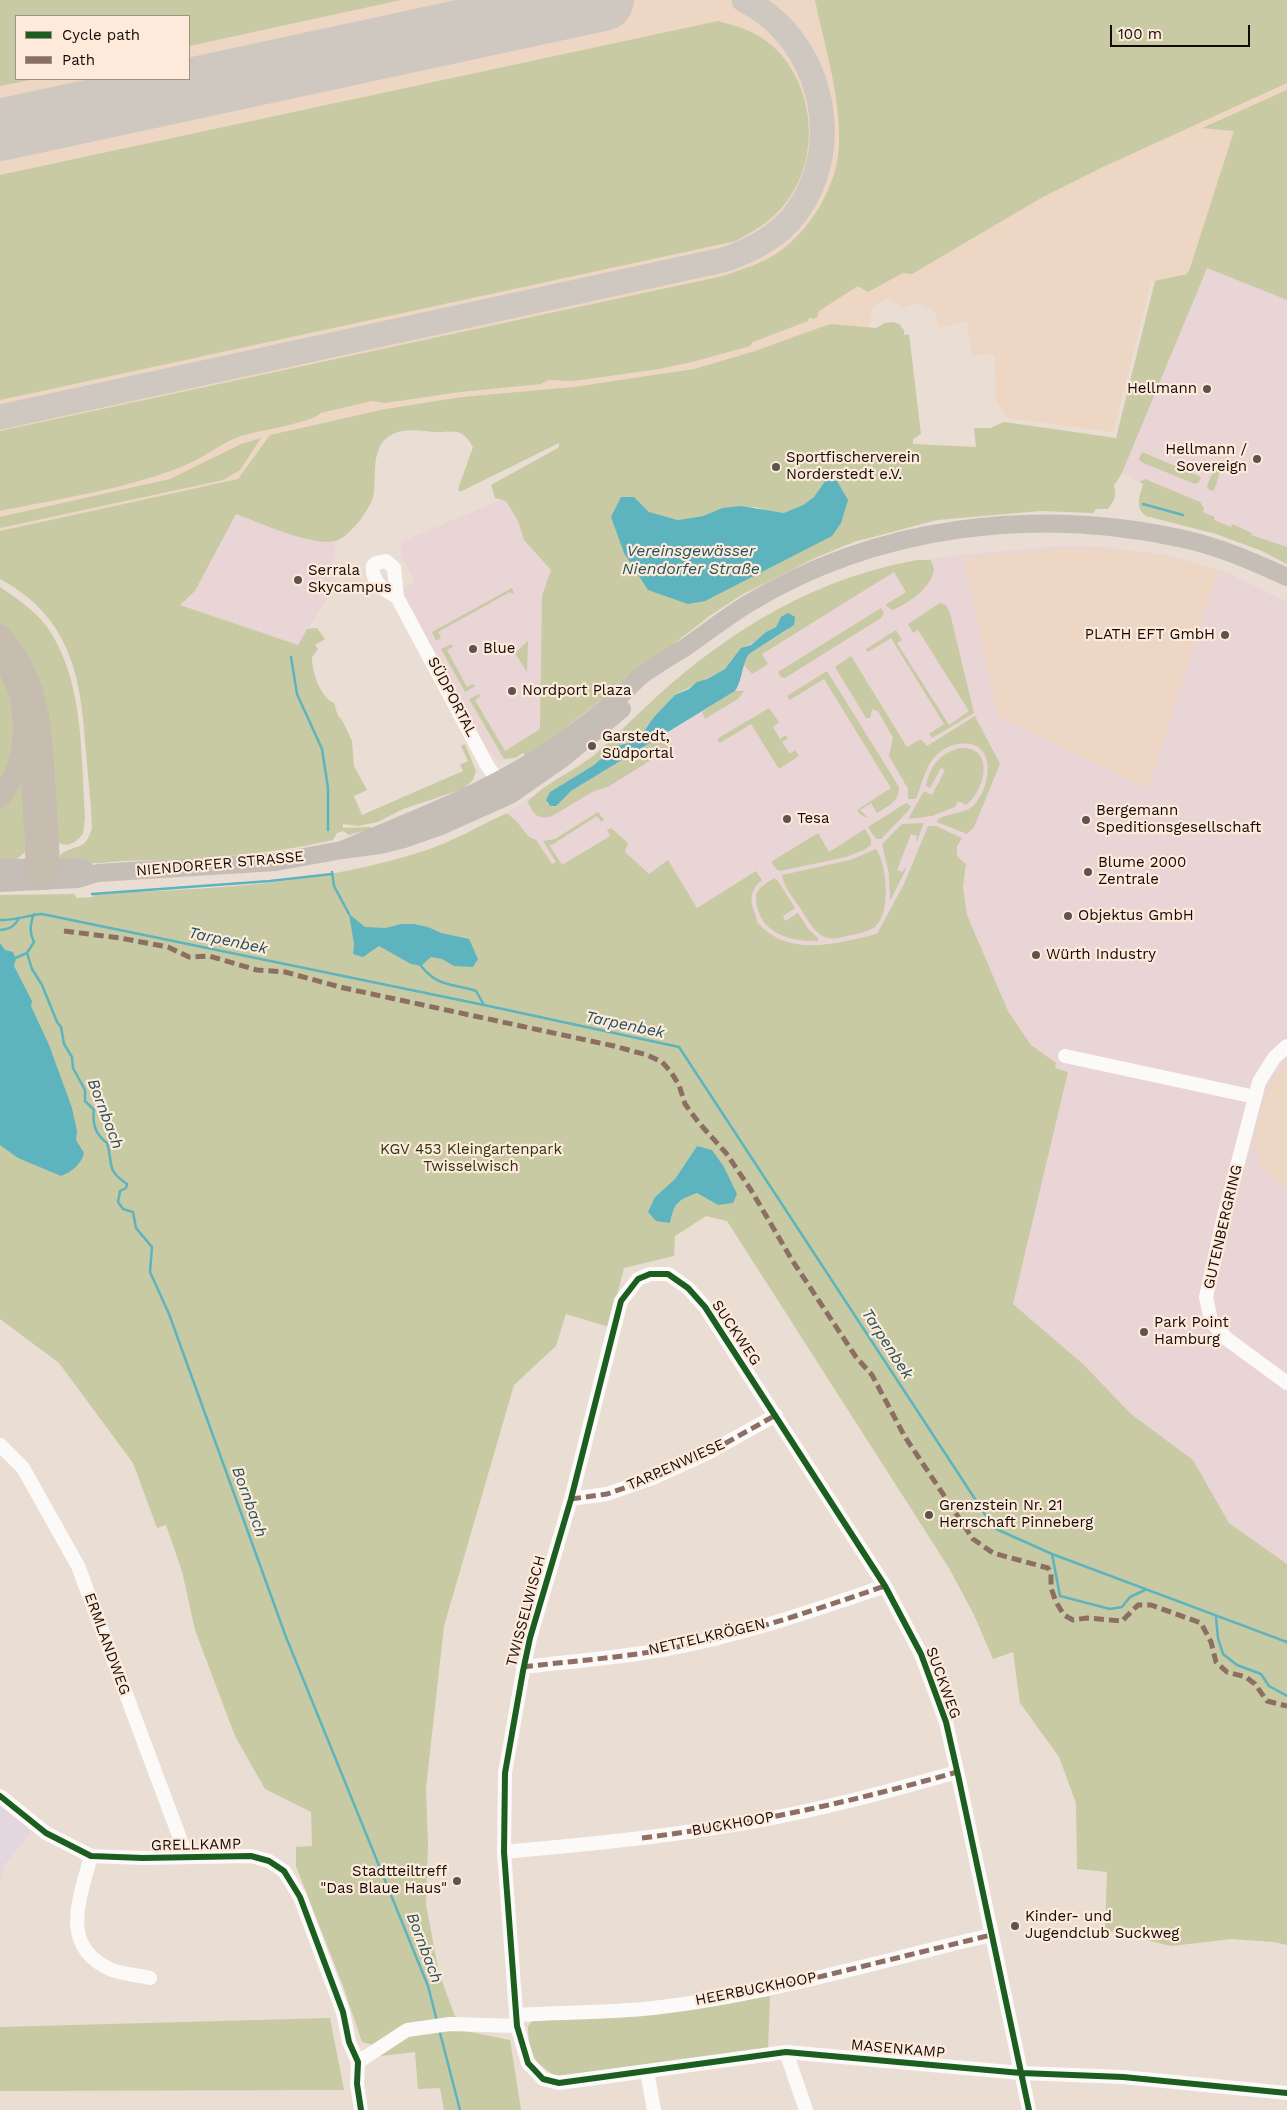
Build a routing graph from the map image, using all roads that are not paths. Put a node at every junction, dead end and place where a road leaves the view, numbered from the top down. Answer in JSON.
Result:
{"nodes":[{"id":1,"x":1287,"y":577,"type":"edge"},
{"id":2,"x":398,"y":597,"type":"dead end"},
{"id":3,"x":0,"y":634,"type":"edge"},
{"id":4,"x":689,"y":645,"type":"junction"},
{"id":5,"x":0,"y":658,"type":"edge"},
{"id":6,"x":21,"y":704,"type":"junction"},
{"id":7,"x":498,"y":780,"type":"junction"},
{"id":8,"x":510,"y":795,"type":"junction"},
{"id":9,"x":0,"y":798,"type":"edge"},
{"id":10,"x":342,"y":850,"type":"junction"},
{"id":11,"x":0,"y":868,"type":"edge"},
{"id":12,"x":44,"y":872,"type":"junction"},
{"id":13,"x":0,"y":882,"type":"edge"},
{"id":14,"x":1287,"y":1046,"type":"edge"},
{"id":15,"x":1065,"y":1056,"type":"dead end"},
{"id":16,"x":1254,"y":1097,"type":"junction"},
{"id":17,"x":668,"y":1274,"type":"joint"},
{"id":18,"x":1287,"y":1383,"type":"edge"},
{"id":19,"x":776,"y":1415,"type":"junction"},
{"id":20,"x":0,"y":1445,"type":"edge"},
{"id":21,"x":571,"y":1499,"type":"junction"},
{"id":22,"x":885,"y":1586,"type":"junction"},
{"id":23,"x":524,"y":1667,"type":"junction"},
{"id":24,"x":957,"y":1772,"type":"junction"},
{"id":25,"x":0,"y":1796,"type":"edge"},
{"id":26,"x":504,"y":1852,"type":"junction"},
{"id":27,"x":91,"y":1856,"type":"junction"},
{"id":28,"x":187,"y":1857,"type":"junction"},
{"id":29,"x":991,"y":1934,"type":"junction"},
{"id":30,"x":150,"y":1978,"type":"dead end"},
{"id":31,"x":517,"y":2020,"type":"junction"},
{"id":32,"x":523,"y":2051,"type":"joint"},
{"id":33,"x":786,"y":2052,"type":"junction"},
{"id":34,"x":358,"y":2062,"type":"junction"},
{"id":35,"x":647,"y":2071,"type":"junction"},
{"id":36,"x":1021,"y":2073,"type":"junction"},
{"id":37,"x":1287,"y":2093,"type":"edge"},
{"id":38,"x":361,"y":2110,"type":"edge"},
{"id":39,"x":654,"y":2110,"type":"edge"},
{"id":40,"x":806,"y":2110,"type":"edge"},
{"id":41,"x":1029,"y":2110,"type":"edge"}],
"edges":[{"from":1,"to":4,"type":"main road","name":"NIENDORFER STRASSE"},
{"from":2,"to":7,"type":"street","name":"SÜDPORTAL"},
{"from":3,"to":12,"type":"highway"},
{"from":4,"to":7,"type":"main road","name":"NIENDORFER STRASSE"},
{"from":4,"to":8,"type":"main road","name":"NIENDORFER STRASSE"},
{"from":5,"to":6,"type":"highway"},
{"from":6,"to":9,"type":"highway"},
{"from":6,"to":12,"type":"highway"},
{"from":7,"to":8,"type":"street","name":"SÜDPORTAL"},
{"from":7,"to":10,"type":"main road","name":"NIENDORFER STRASSE"},
{"from":8,"to":10,"type":"main road","name":"NIENDORFER STRASSE"},
{"from":10,"to":12,"type":"main road","name":"NIENDORFER STRASSE"},
{"from":11,"to":12,"type":"main road","name":"NIENDORFER STRASSE"},
{"from":12,"to":13,"type":"main road","name":"NIENDORFER STRASSE"},
{"from":14,"to":16,"type":"street","name":"GUTENBERGRING"},
{"from":15,"to":16,"type":"street"},
{"from":16,"to":18,"type":"street","name":"GUTENBERGRING"},
{"from":17,"to":19,"type":"street","name":"SUCKWEG"},
{"from":17,"to":21,"type":"street","name":"TWISSELWISCH"},
{"from":19,"to":21,"type":"street","name":"TARPENWIESE"},
{"from":19,"to":22,"type":"street","name":"SUCKWEG"},
{"from":20,"to":28,"type":"street","name":"ERMLANDWEG"},
{"from":21,"to":23,"type":"street","name":"TWISSELWISCH"},
{"from":22,"to":23,"type":"street","name":"NETTELKRÖGEN"},
{"from":22,"to":24,"type":"street","name":"SUCKWEG"},
{"from":23,"to":26,"type":"street","name":"TWISSELWISCH"},
{"from":24,"to":26,"type":"street","name":"BUCKHOOP"},
{"from":24,"to":29,"type":"street","name":"SUCKWEG"},
{"from":25,"to":27,"type":"street","name":"GRELLKAMP"},
{"from":26,"to":31,"type":"street","name":"TWISSELWISCH"},
{"from":27,"to":28,"type":"street","name":"GRELLKAMP"},
{"from":27,"to":30,"type":"street"},
{"from":28,"to":34,"type":"street","name":"GRELLKAMP"},
{"from":29,"to":31,"type":"street","name":"HEERBUCKHOOP"},
{"from":29,"to":36,"type":"street","name":"SUCKWEG"},
{"from":31,"to":32,"type":"street","name":"TWISSELWISCH"},
{"from":31,"to":34,"type":"street","name":"HEERBUCKHOOP"},
{"from":32,"to":35,"type":"street","name":"MASENKAMP"},
{"from":33,"to":35,"type":"street","name":"MASENKAMP"},
{"from":33,"to":36,"type":"street","name":"MASENKAMP"},
{"from":33,"to":40,"type":"street"},
{"from":34,"to":38,"type":"street"},
{"from":35,"to":39,"type":"street"},
{"from":36,"to":37,"type":"street","name":"MASENKAMP"},
{"from":36,"to":41,"type":"street","name":"SUCKWEG"}]}
